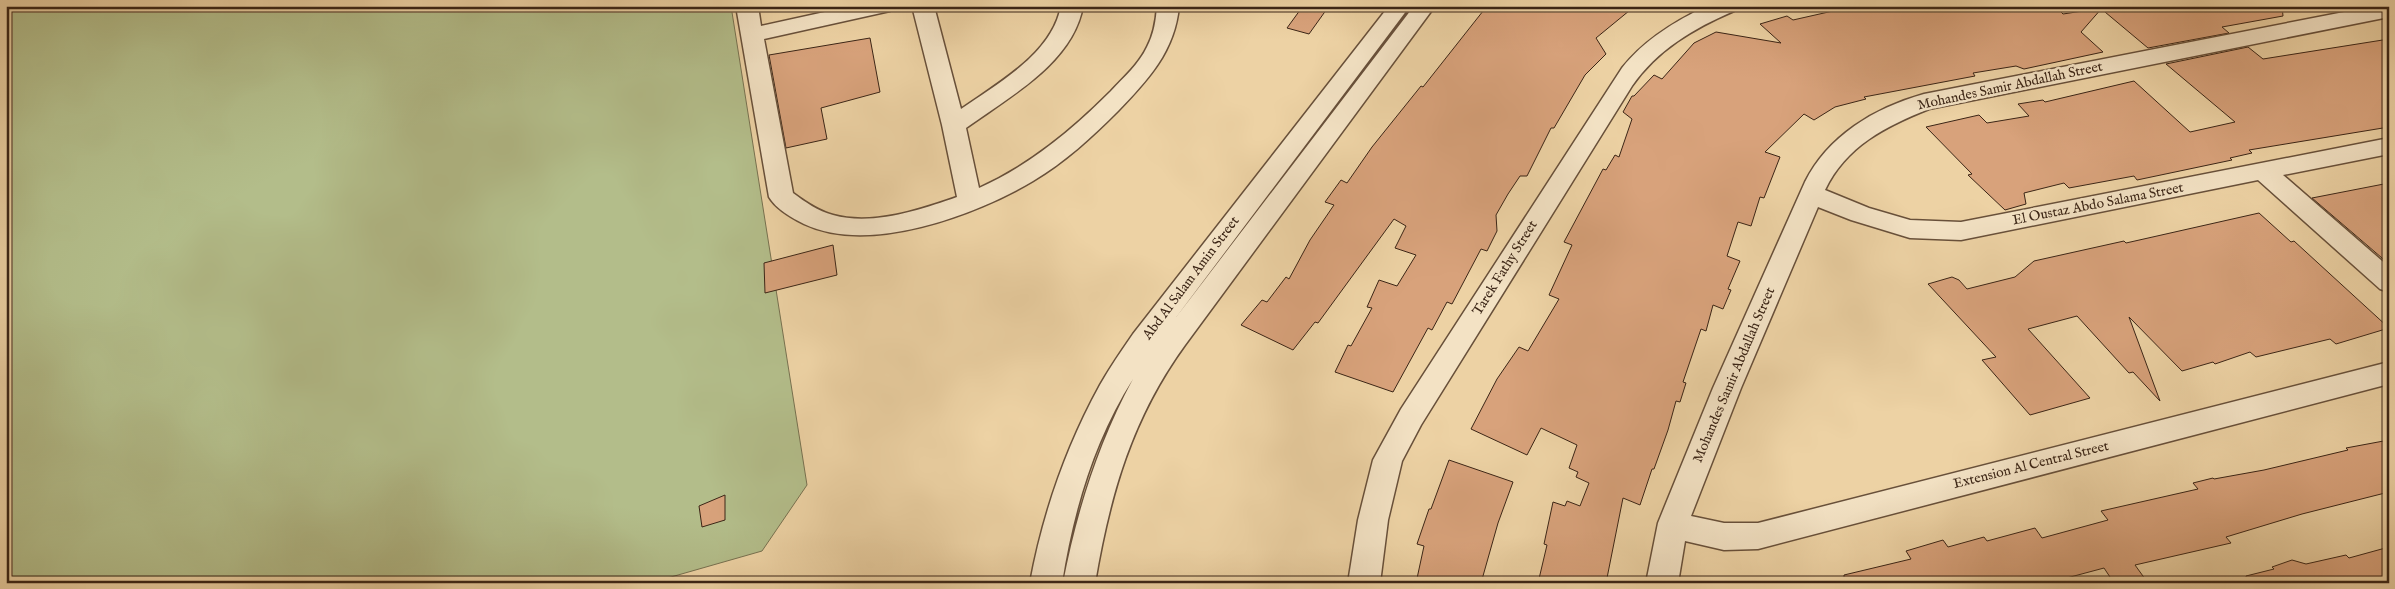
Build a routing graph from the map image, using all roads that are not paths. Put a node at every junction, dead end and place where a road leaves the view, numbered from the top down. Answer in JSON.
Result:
{"nodes":[{"id":1,"x":747,"y":6,"type":"edge"},
{"id":2,"x":882,"y":6,"type":"edge"},
{"id":3,"x":923,"y":6,"type":"edge"},
{"id":4,"x":1072,"y":6,"type":"edge"},
{"id":5,"x":1168,"y":6,"type":"edge"},
{"id":6,"x":1400,"y":6,"type":"edge"},
{"id":7,"x":1425,"y":6,"type":"edge"},
{"id":8,"x":1726,"y":6,"type":"edge"},
{"id":9,"x":2389,"y":10,"type":"edge"},
{"id":10,"x":753,"y":35,"type":"junction"},
{"id":11,"x":954,"y":125,"type":"junction"},
{"id":12,"x":1316,"y":130,"type":"junction"},
{"id":13,"x":2389,"y":146,"type":"edge"},
{"id":14,"x":2264,"y":172,"type":"junction"},
{"id":15,"x":1811,"y":194,"type":"junction"},
{"id":16,"x":970,"y":203,"type":"junction"},
{"id":17,"x":2389,"y":282,"type":"edge"},
{"id":18,"x":2389,"y":373,"type":"edge"},
{"id":19,"x":1673,"y":523,"type":"junction"},
{"id":20,"x":1046,"y":583,"type":"edge"},
{"id":21,"x":1079,"y":583,"type":"edge"},
{"id":22,"x":1364,"y":583,"type":"edge"},
{"id":23,"x":1662,"y":583,"type":"edge"}],
"edges":[{"from":1,"to":10,"type":"street"},
{"from":2,"to":10,"type":"street"},
{"from":3,"to":11,"type":"street"},
{"from":4,"to":11,"type":"street"},
{"from":5,"to":16,"type":"street"},
{"from":6,"to":12,"type":"street","name":"Abd Al Salam Amin Street"},
{"from":7,"to":12,"type":"street","name":"Abd Al Salam Amin Street"},
{"from":8,"to":22,"type":"street","name":"Tarek Fathy Street"},
{"from":9,"to":15,"type":"street","name":"Mohandes Samir Abdallah Street"},
{"from":10,"to":16,"type":"street"},
{"from":11,"to":16,"type":"street"},
{"from":12,"to":20,"type":"street","name":"Abd Al Salam Amin Street"},
{"from":12,"to":21,"type":"street","name":"Abd Al Salam Amin Street"},
{"from":13,"to":14,"type":"street","name":"El Oustaz Abdo Salama Street"},
{"from":14,"to":15,"type":"street","name":"El Oustaz Abdo Salama Street"},
{"from":14,"to":17,"type":"street"},
{"from":15,"to":19,"type":"street","name":"Mohandes Samir Abdallah Street"},
{"from":18,"to":19,"type":"street","name":"Extension Al Central Street"},
{"from":19,"to":23,"type":"street","name":"Mohandes Samir Abdallah Street"}]}
